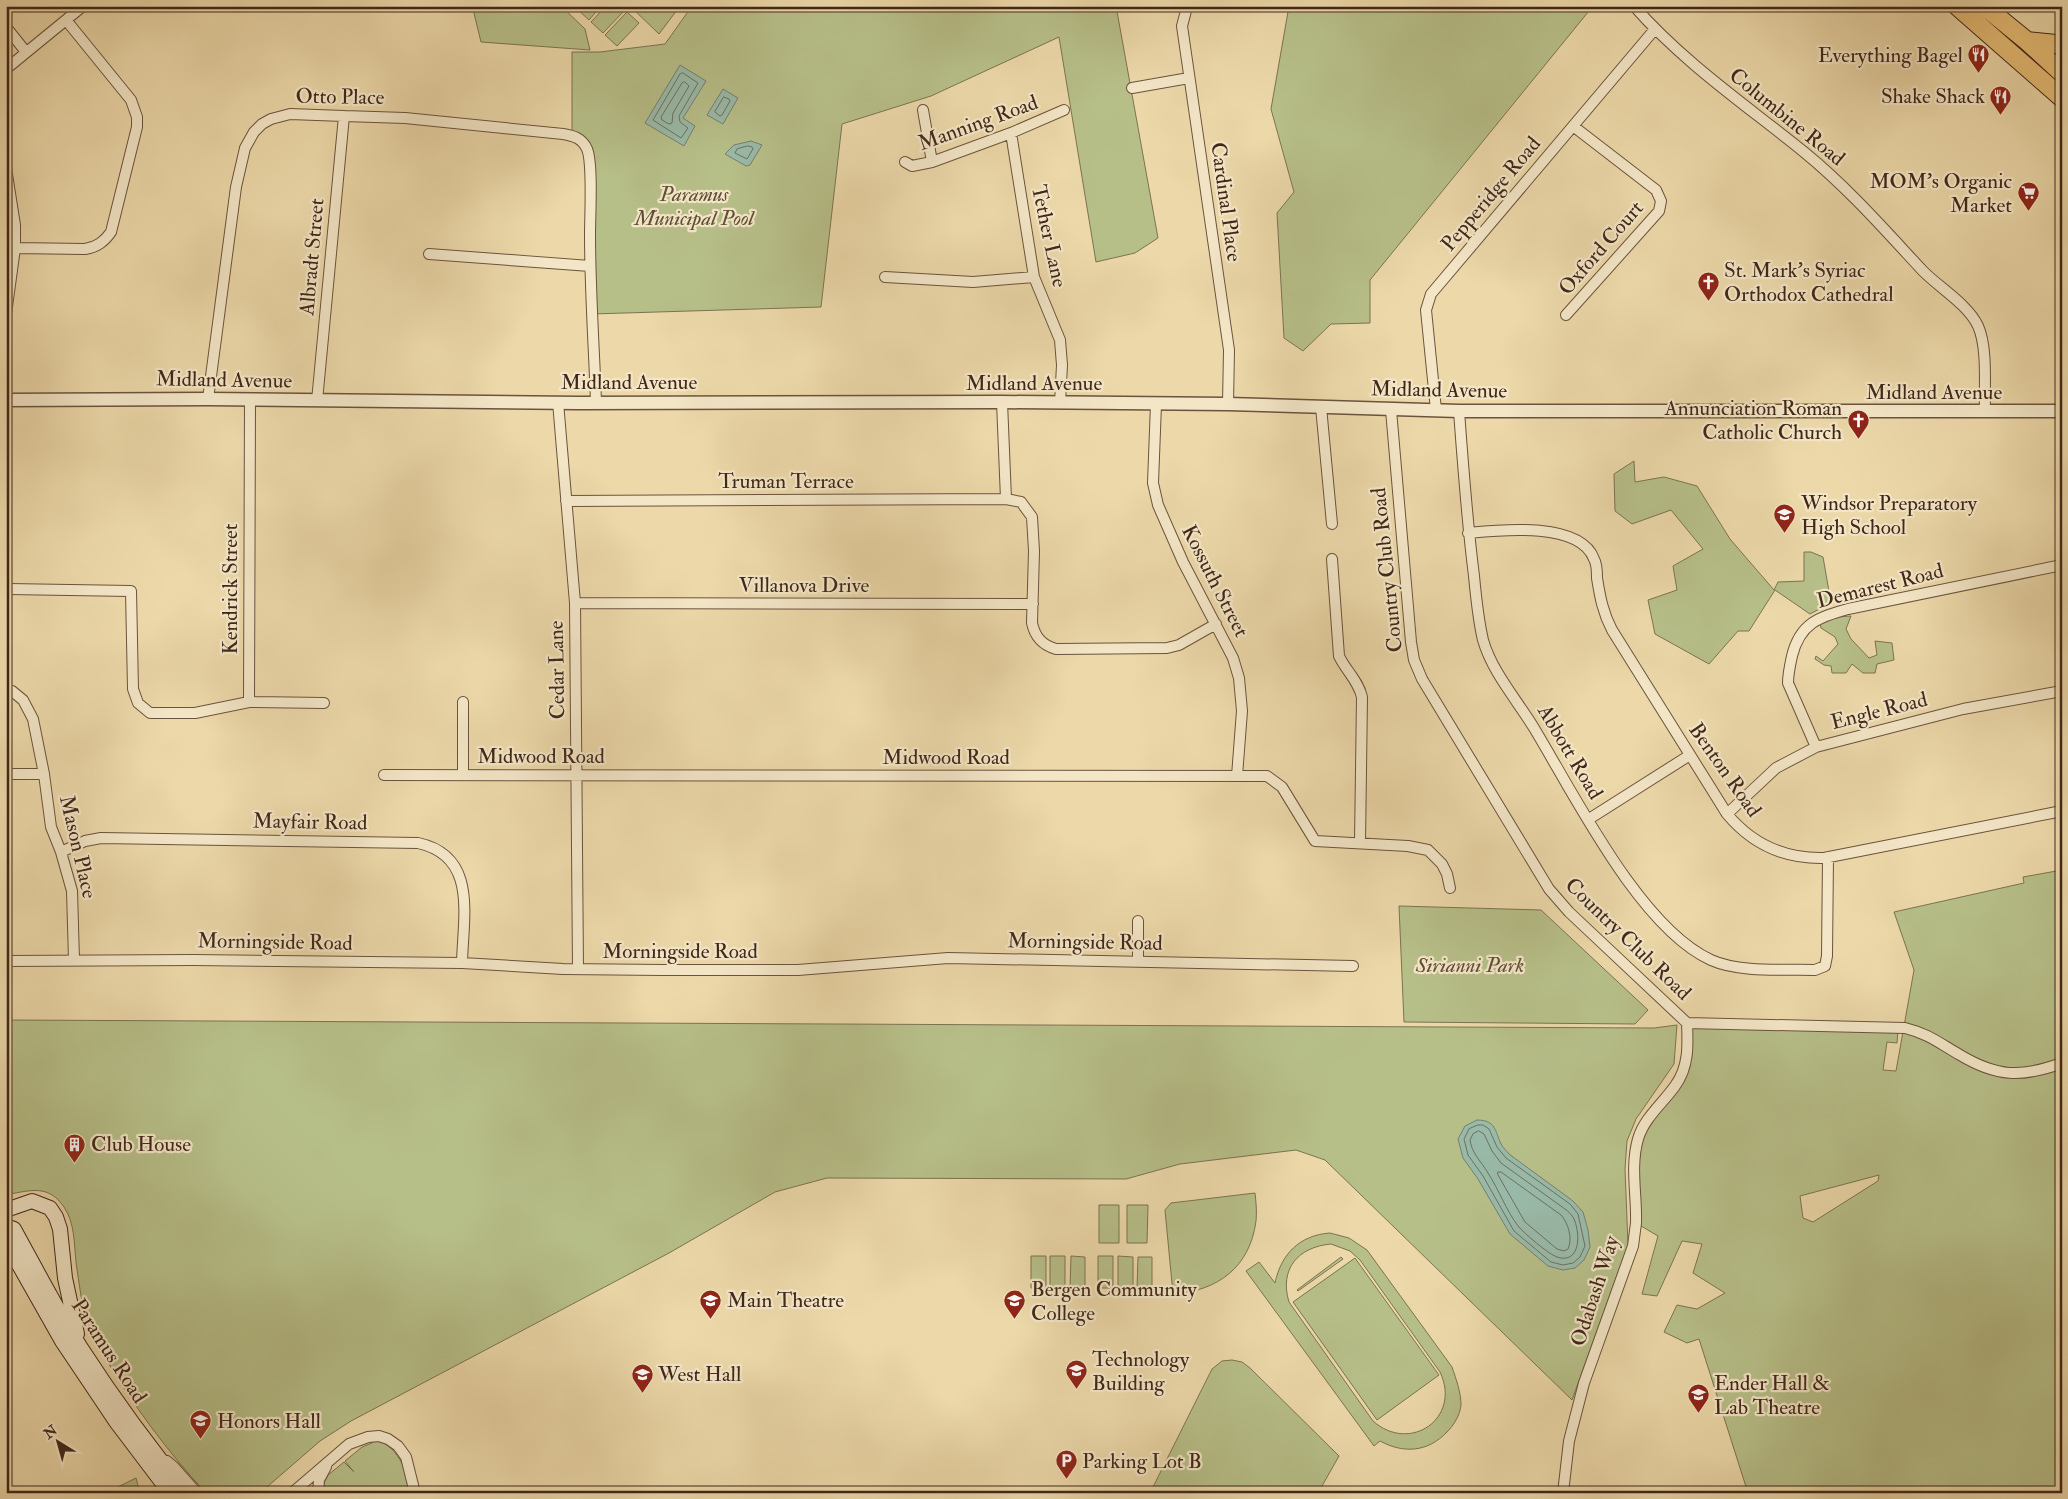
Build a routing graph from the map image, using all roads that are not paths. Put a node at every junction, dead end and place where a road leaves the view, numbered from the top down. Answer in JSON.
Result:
{"nodes":[{"id":1,"x":83,"y":6,"type":"edge"},
{"id":2,"x":1634,"y":6,"type":"edge"},
{"id":3,"x":1957,"y":6,"type":"edge"},
{"id":4,"x":1984,"y":6,"type":"edge"},
{"id":5,"x":1186,"y":7,"type":"edge"},
{"id":6,"x":66,"y":20,"type":"junction"},
{"id":7,"x":6,"y":27,"type":"edge"},
{"id":8,"x":1655,"y":30,"type":"junction"},
{"id":9,"x":2027,"y":41,"type":"junction"},
{"id":10,"x":2062,"y":42,"type":"edge"},
{"id":11,"x":26,"y":52,"type":"junction"},
{"id":12,"x":6,"y":69,"type":"edge"},
{"id":13,"x":2062,"y":73,"type":"edge"},
{"id":14,"x":1189,"y":78,"type":"junction"},
{"id":15,"x":1132,"y":88,"type":"dead end"},
{"id":16,"x":2062,"y":98,"type":"edge"},
{"id":17,"x":922,"y":110,"type":"dead end"},
{"id":18,"x":1064,"y":110,"type":"dead end"},
{"id":19,"x":344,"y":116,"type":"junction"},
{"id":20,"x":1573,"y":126,"type":"junction"},
{"id":21,"x":1011,"y":133,"type":"junction"},
{"id":22,"x":905,"y":162,"type":"dead end"},
{"id":23,"x":932,"y":162,"type":"junction"},
{"id":24,"x":6,"y":168,"type":"edge"},
{"id":25,"x":15,"y":248,"type":"junction"},
{"id":26,"x":429,"y":254,"type":"dead end"},
{"id":27,"x":590,"y":266,"type":"junction"},
{"id":28,"x":885,"y":277,"type":"dead end"},
{"id":29,"x":1034,"y":277,"type":"junction"},
{"id":30,"x":6,"y":314,"type":"edge"},
{"id":31,"x":1566,"y":315,"type":"dead end"},
{"id":32,"x":208,"y":399,"type":"junction"},
{"id":33,"x":6,"y":400,"type":"edge"},
{"id":34,"x":250,"y":401,"type":"junction"},
{"id":35,"x":317,"y":401,"type":"junction"},
{"id":36,"x":558,"y":402,"type":"junction"},
{"id":37,"x":596,"y":402,"type":"junction"},
{"id":38,"x":1002,"y":402,"type":"junction"},
{"id":39,"x":1060,"y":403,"type":"junction"},
{"id":40,"x":1156,"y":404,"type":"junction"},
{"id":41,"x":1228,"y":404,"type":"junction"},
{"id":42,"x":1321,"y":408,"type":"junction"},
{"id":43,"x":1391,"y":410,"type":"junction"},
{"id":44,"x":1436,"y":410,"type":"junction"},
{"id":45,"x":1459,"y":411,"type":"junction"},
{"id":46,"x":2062,"y":411,"type":"edge"},
{"id":47,"x":1985,"y":412,"type":"junction"},
{"id":48,"x":1006,"y":499,"type":"junction"},
{"id":49,"x":566,"y":501,"type":"junction"},
{"id":50,"x":1332,"y":524,"type":"dead end"},
{"id":51,"x":1468,"y":533,"type":"junction"},
{"id":52,"x":1332,"y":559,"type":"dead end"},
{"id":53,"x":2062,"y":565,"type":"edge"},
{"id":54,"x":8,"y":590,"type":"dead end"},
{"id":55,"x":575,"y":603,"type":"junction"},
{"id":56,"x":1033,"y":604,"type":"junction"},
{"id":57,"x":1216,"y":624,"type":"junction"},
{"id":58,"x":12,"y":691,"type":"dead end"},
{"id":59,"x":2062,"y":691,"type":"edge"},
{"id":60,"x":249,"y":702,"type":"junction"},
{"id":61,"x":464,"y":702,"type":"dead end"},
{"id":62,"x":324,"y":703,"type":"dead end"},
{"id":63,"x":1816,"y":747,"type":"junction"},
{"id":64,"x":1690,"y":755,"type":"junction"},
{"id":65,"x":6,"y":774,"type":"edge"},
{"id":66,"x":44,"y":774,"type":"junction"},
{"id":67,"x":577,"y":774,"type":"junction"},
{"id":68,"x":384,"y":775,"type":"dead end"},
{"id":69,"x":463,"y":775,"type":"junction"},
{"id":70,"x":1236,"y":776,"type":"junction"},
{"id":71,"x":2062,"y":810,"type":"edge"},
{"id":72,"x":1727,"y":814,"type":"junction"},
{"id":73,"x":1589,"y":819,"type":"junction"},
{"id":74,"x":1360,"y":843,"type":"junction"},
{"id":75,"x":61,"y":852,"type":"junction"},
{"id":76,"x":1828,"y":857,"type":"junction"},
{"id":77,"x":1450,"y":888,"type":"dead end"},
{"id":78,"x":1138,"y":921,"type":"dead end"},
{"id":79,"x":74,"y":960,"type":"junction"},
{"id":80,"x":6,"y":961,"type":"edge"},
{"id":81,"x":1138,"y":962,"type":"junction"},
{"id":82,"x":462,"y":963,"type":"junction"},
{"id":83,"x":1353,"y":966,"type":"dead end"},
{"id":84,"x":578,"y":969,"type":"junction"},
{"id":85,"x":1687,"y":1023,"type":"junction"},
{"id":86,"x":2062,"y":1063,"type":"edge"},
{"id":87,"x":6,"y":1210,"type":"edge"},
{"id":88,"x":6,"y":1226,"type":"edge"},
{"id":89,"x":6,"y":1242,"type":"edge"},
{"id":90,"x":81,"y":1348,"type":"junction"},
{"id":91,"x":156,"y":1454,"type":"junction"},
{"id":92,"x":328,"y":1464,"type":"junction"},
{"id":93,"x":153,"y":1472,"type":"junction"},
{"id":94,"x":160,"y":1493,"type":"edge"},
{"id":95,"x":170,"y":1493,"type":"edge"},
{"id":96,"x":188,"y":1493,"type":"edge"},
{"id":97,"x":197,"y":1493,"type":"edge"},
{"id":98,"x":292,"y":1493,"type":"edge"},
{"id":99,"x":318,"y":1493,"type":"edge"},
{"id":100,"x":415,"y":1493,"type":"edge"},
{"id":101,"x":1563,"y":1493,"type":"edge"}],
"edges":[{"from":1,"to":6,"type":"street"},
{"from":2,"to":8,"type":"street","name":"Columbine Road"},
{"from":3,"to":16,"type":"highway"},
{"from":4,"to":9,"type":"highway"},
{"from":5,"to":14,"type":"street","name":"Cardinal Place"},
{"from":6,"to":11,"type":"street"},
{"from":6,"to":25,"type":"street"},
{"from":7,"to":11,"type":"street"},
{"from":8,"to":20,"type":"street","name":"Pepperidge Road"},
{"from":8,"to":47,"type":"street","name":"Columbine Road"},
{"from":9,"to":10,"type":"highway"},
{"from":9,"to":13,"type":"highway"},
{"from":11,"to":12,"type":"street"},
{"from":14,"to":15,"type":"street"},
{"from":14,"to":41,"type":"street","name":"Cardinal Place"},
{"from":17,"to":23,"type":"street"},
{"from":18,"to":21,"type":"street","name":"Manning Road"},
{"from":19,"to":27,"type":"street","name":"Otto Place"},
{"from":19,"to":32,"type":"street","name":"Otto Place"},
{"from":19,"to":35,"type":"street","name":"Albradt Street"},
{"from":20,"to":31,"type":"street","name":"Oxford Court"},
{"from":20,"to":44,"type":"street","name":"Pepperidge Road"},
{"from":21,"to":23,"type":"street","name":"Manning Road"},
{"from":21,"to":29,"type":"street","name":"Tether Lane"},
{"from":22,"to":23,"type":"street","name":"Manning Road"},
{"from":24,"to":25,"type":"street"},
{"from":25,"to":30,"type":"street"},
{"from":26,"to":27,"type":"street"},
{"from":27,"to":37,"type":"street"},
{"from":28,"to":29,"type":"street"},
{"from":29,"to":39,"type":"street","name":"Tether Lane"},
{"from":32,"to":33,"type":"street","name":"Midland Avenue"},
{"from":32,"to":34,"type":"street","name":"Midland Avenue"},
{"from":34,"to":35,"type":"street","name":"Midland Avenue"},
{"from":34,"to":60,"type":"street","name":"Kendrick Street"},
{"from":35,"to":36,"type":"street","name":"Midland Avenue"},
{"from":36,"to":37,"type":"street","name":"Midland Avenue"},
{"from":36,"to":49,"type":"street","name":"Cedar Lane"},
{"from":37,"to":38,"type":"street","name":"Midland Avenue"},
{"from":38,"to":39,"type":"street","name":"Midland Avenue"},
{"from":38,"to":48,"type":"street"},
{"from":39,"to":40,"type":"street","name":"Midland Avenue"},
{"from":40,"to":41,"type":"street","name":"Midland Avenue"},
{"from":40,"to":57,"type":"street","name":"Kossuth Street"},
{"from":41,"to":42,"type":"street","name":"Midland Avenue"},
{"from":42,"to":43,"type":"street","name":"Midland Avenue"},
{"from":42,"to":50,"type":"street"},
{"from":43,"to":44,"type":"street","name":"Midland Avenue"},
{"from":43,"to":85,"type":"street","name":"Country Club Road"},
{"from":44,"to":45,"type":"street","name":"Midland Avenue"},
{"from":45,"to":47,"type":"street","name":"Midland Avenue"},
{"from":45,"to":51,"type":"street","name":"Abbott Road"},
{"from":46,"to":47,"type":"street","name":"Midland Avenue"},
{"from":48,"to":49,"type":"street","name":"Truman Terrace"},
{"from":48,"to":56,"type":"street"},
{"from":49,"to":55,"type":"street","name":"Cedar Lane"},
{"from":51,"to":64,"type":"street","name":"Benton Road"},
{"from":51,"to":73,"type":"street","name":"Abbott Road"},
{"from":52,"to":74,"type":"street"},
{"from":53,"to":63,"type":"street","name":"Demarest Road"},
{"from":54,"to":60,"type":"street"},
{"from":55,"to":56,"type":"street","name":"Villanova Drive"},
{"from":55,"to":67,"type":"street","name":"Cedar Lane"},
{"from":56,"to":57,"type":"street"},
{"from":57,"to":70,"type":"street","name":"Kossuth Street"},
{"from":58,"to":66,"type":"street","name":"Mason Place"},
{"from":59,"to":63,"type":"street","name":"Engle Road"},
{"from":60,"to":62,"type":"street"},
{"from":61,"to":69,"type":"street"},
{"from":63,"to":72,"type":"street","name":"Engle Road"},
{"from":64,"to":72,"type":"street","name":"Benton Road"},
{"from":64,"to":73,"type":"street"},
{"from":65,"to":66,"type":"street"},
{"from":66,"to":75,"type":"street","name":"Mason Place"},
{"from":67,"to":69,"type":"street","name":"Midwood Road"},
{"from":67,"to":70,"type":"street","name":"Midwood Road"},
{"from":67,"to":84,"type":"street","name":"Cedar Lane"},
{"from":68,"to":69,"type":"street","name":"Midwood Road"},
{"from":70,"to":74,"type":"street","name":"Midwood Road"},
{"from":71,"to":76,"type":"street","name":"Benton Road"},
{"from":72,"to":76,"type":"street","name":"Benton Road"},
{"from":73,"to":76,"type":"street","name":"Abbott Road"},
{"from":74,"to":77,"type":"street","name":"Midwood Road"},
{"from":75,"to":79,"type":"street","name":"Mason Place"},
{"from":75,"to":82,"type":"street","name":"Mayfair Road"},
{"from":78,"to":81,"type":"street"},
{"from":79,"to":80,"type":"street","name":"Morningside Road"},
{"from":79,"to":82,"type":"street","name":"Morningside Road"},
{"from":81,"to":83,"type":"street","name":"Morningside Road"},
{"from":81,"to":84,"type":"street","name":"Morningside Road"},
{"from":82,"to":84,"type":"street","name":"Morningside Road"},
{"from":85,"to":86,"type":"street","name":"Country Club Road"},
{"from":85,"to":101,"type":"street","name":"Odabash Way"},
{"from":87,"to":90,"type":"main road"},
{"from":88,"to":90,"type":"main road","name":"Paramus Road"},
{"from":89,"to":93,"type":"main road","name":"Paramus Road"},
{"from":90,"to":91,"type":"main road","name":"Paramus Road"},
{"from":91,"to":96,"type":"main road","name":"Paramus Road"},
{"from":91,"to":97,"type":"street"},
{"from":92,"to":98,"type":"street"},
{"from":92,"to":99,"type":"street"},
{"from":92,"to":100,"type":"street"},
{"from":93,"to":94,"type":"main road"},
{"from":93,"to":95,"type":"main road","name":"Paramus Road"}]}
